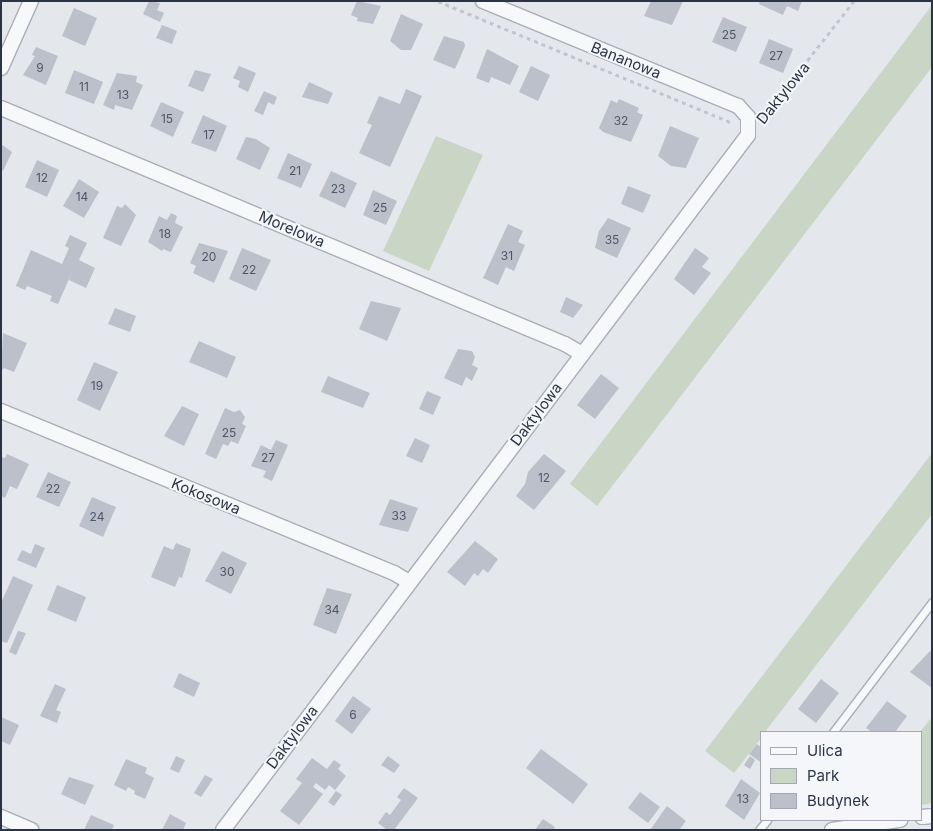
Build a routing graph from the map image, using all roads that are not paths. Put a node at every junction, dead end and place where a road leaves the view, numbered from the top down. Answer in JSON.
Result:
{"nodes":[{"id":1,"x":31,"y":1,"type":"edge"},
{"id":2,"x":483,"y":1,"type":"edge"},
{"id":3,"x":1,"y":68,"type":"edge"},
{"id":4,"x":1,"y":108,"type":"edge"},
{"id":5,"x":743,"y":130,"type":"joint"},
{"id":6,"x":582,"y":354,"type":"junction"},
{"id":7,"x":1,"y":411,"type":"edge"},
{"id":8,"x":409,"y":582,"type":"junction"},
{"id":9,"x":932,"y":602,"type":"edge"},
{"id":10,"x":834,"y":731,"type":"edge"},
{"id":11,"x":1,"y":817,"type":"edge"},
{"id":12,"x":893,"y":821,"type":"edge"},
{"id":13,"x":31,"y":830,"type":"edge"},
{"id":14,"x":223,"y":830,"type":"edge"},
{"id":15,"x":832,"y":830,"type":"edge"}],
"edges":[{"from":1,"to":3,"type":"street"},
{"from":2,"to":5,"type":"street","name":"Bananowa"},
{"from":4,"to":6,"type":"street","name":"Morelowa"},
{"from":5,"to":6,"type":"street","name":"Daktylowa"},
{"from":6,"to":8,"type":"street","name":"Daktylowa"},
{"from":7,"to":8,"type":"street","name":"Kokosowa"},
{"from":8,"to":14,"type":"street","name":"Daktylowa"},
{"from":9,"to":10,"type":"lane"},
{"from":11,"to":13,"type":"street"},
{"from":12,"to":15,"type":"street"}]}
